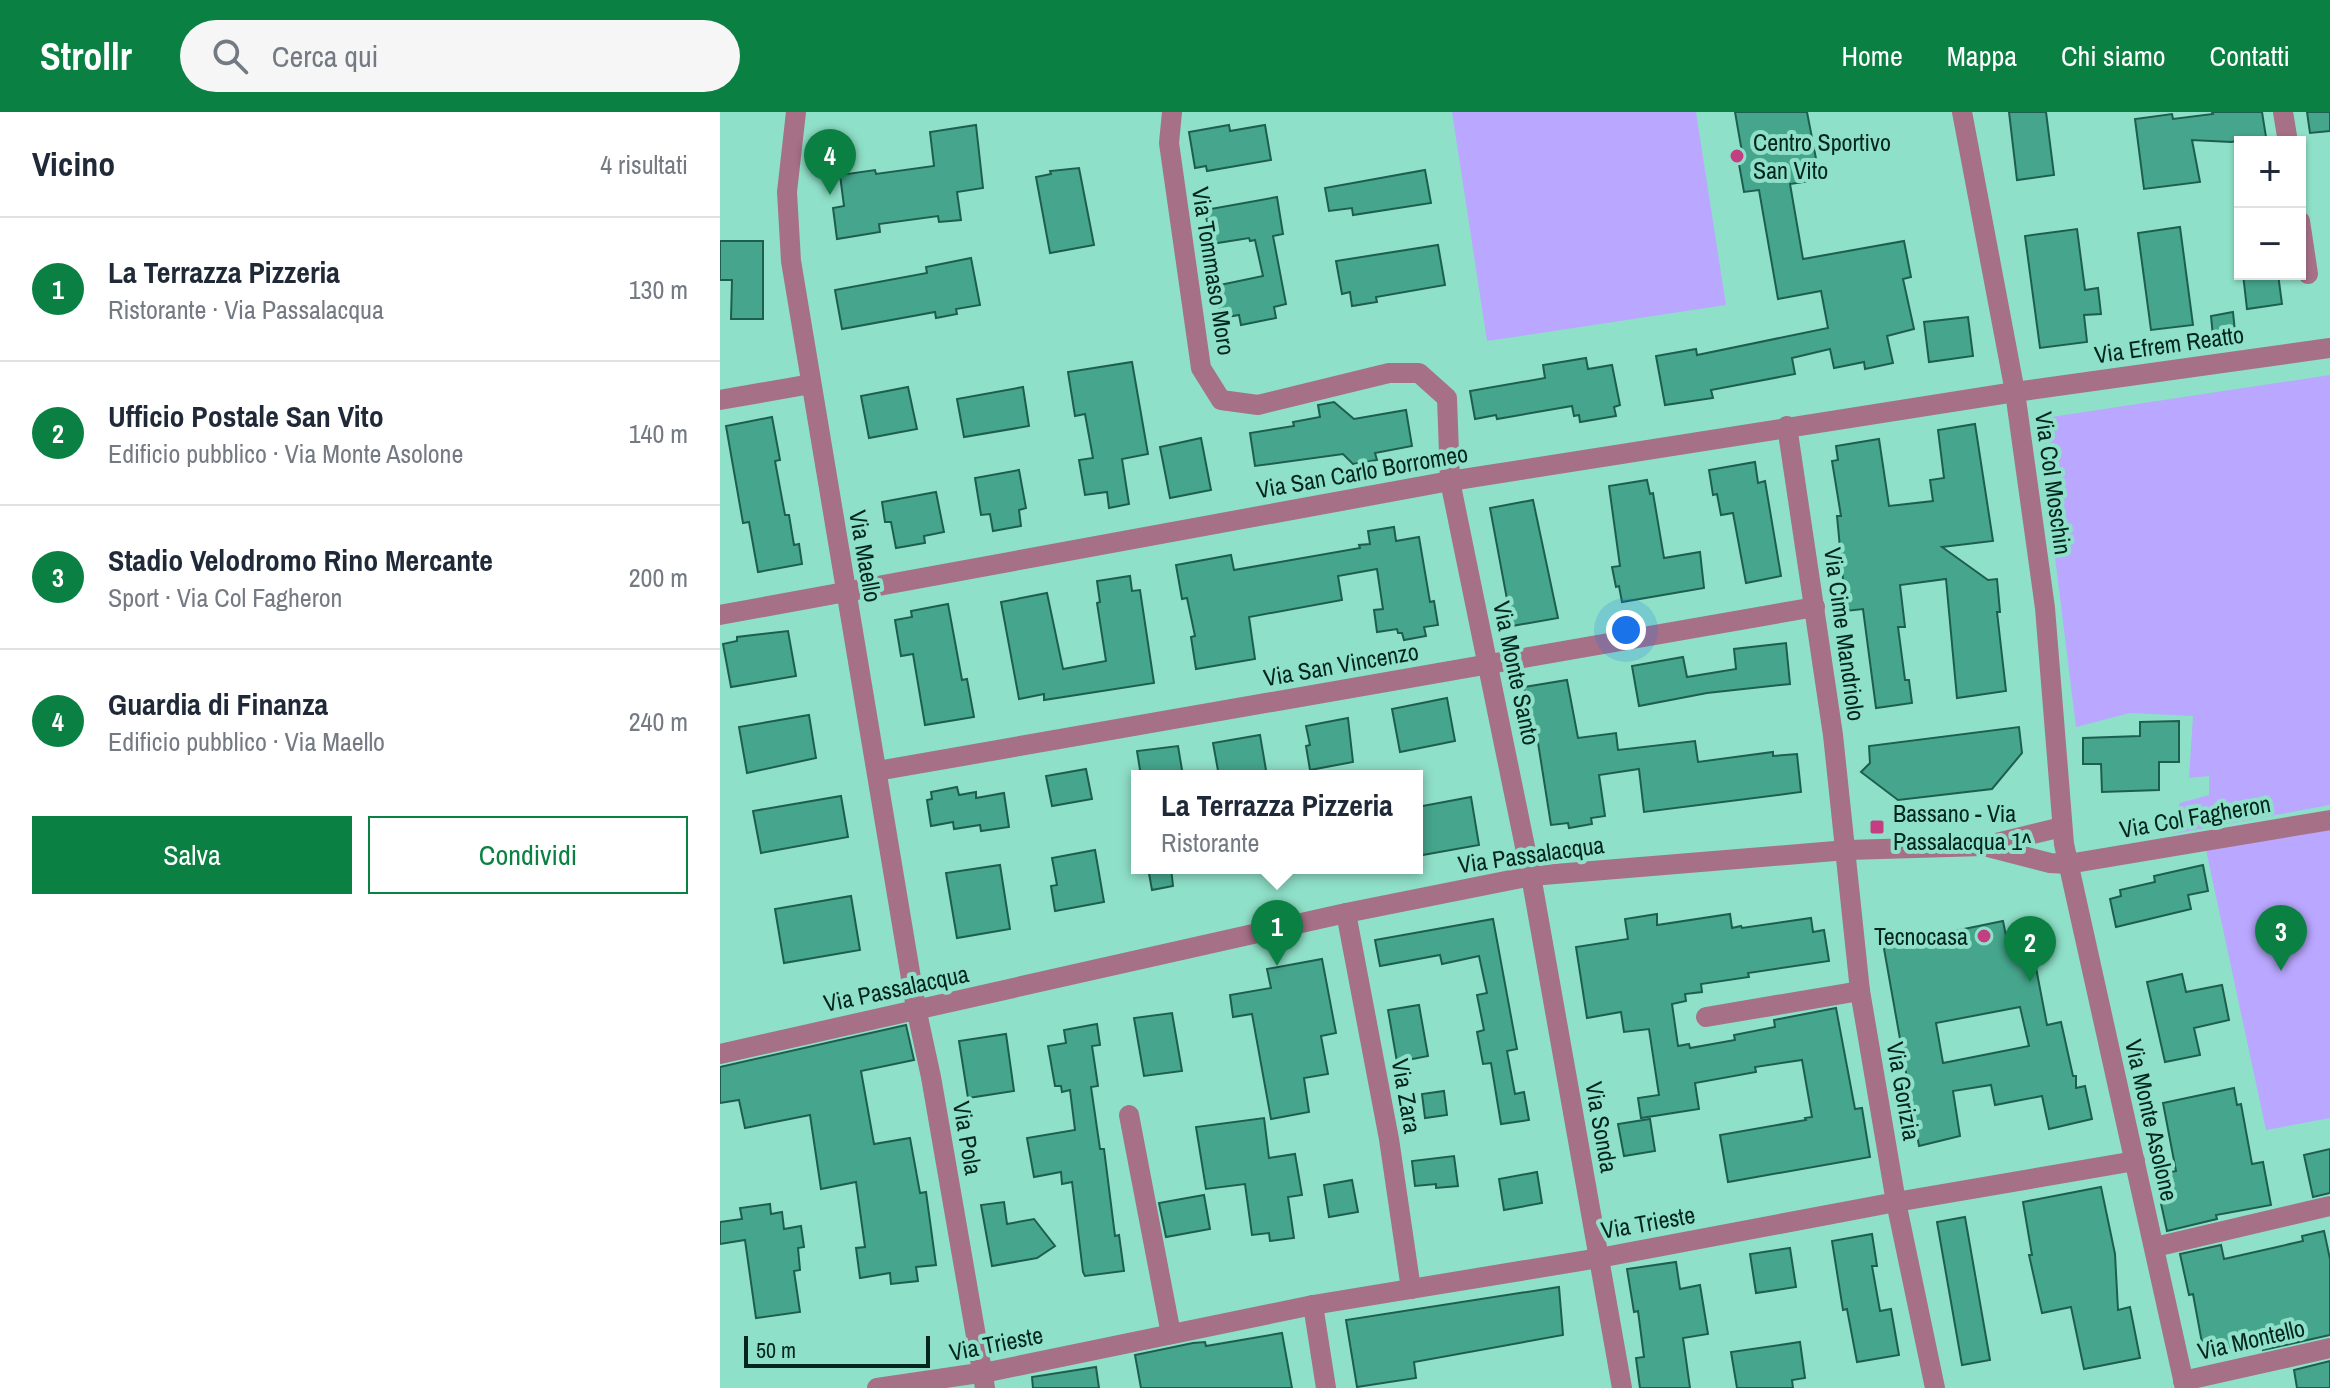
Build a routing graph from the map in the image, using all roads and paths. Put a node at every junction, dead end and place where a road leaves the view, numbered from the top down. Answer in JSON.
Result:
{"nodes":[{"id":1,"x":796,"y":112,"type":"edge"},
{"id":2,"x":1172,"y":112,"type":"edge"},
{"id":3,"x":1962,"y":112,"type":"edge"},
{"id":4,"x":2283,"y":112,"type":"edge"},
{"id":5,"x":2287,"y":136,"type":"edge"},
{"id":6,"x":2306,"y":261,"type":"edge"},
{"id":7,"x":2308,"y":274,"type":"dead end"},
{"id":8,"x":2330,"y":348,"type":"edge"},
{"id":9,"x":811,"y":384,"type":"junction"},
{"id":10,"x":2015,"y":392,"type":"junction"},
{"id":11,"x":720,"y":400,"type":"edge"},
{"id":12,"x":1787,"y":426,"type":"junction"},
{"id":13,"x":1450,"y":481,"type":"junction"},
{"id":14,"x":845,"y":592,"type":"junction"},
{"id":15,"x":1815,"y":607,"type":"junction"},
{"id":16,"x":720,"y":615,"type":"edge"},
{"id":17,"x":1490,"y":664,"type":"junction"},
{"id":18,"x":877,"y":771,"type":"junction"},
{"id":19,"x":2330,"y":820,"type":"edge"},
{"id":20,"x":2062,"y":827,"type":"junction"},
{"id":21,"x":1984,"y":846,"type":"junction"},
{"id":22,"x":1847,"y":850,"type":"junction"},
{"id":23,"x":2068,"y":864,"type":"junction"},
{"id":24,"x":1531,"y":876,"type":"junction"},
{"id":25,"x":1346,"y":913,"type":"junction"},
{"id":26,"x":1860,"y":991,"type":"junction"},
{"id":27,"x":916,"y":1008,"type":"junction"},
{"id":28,"x":1706,"y":1017,"type":"dead end"},
{"id":29,"x":720,"y":1054,"type":"edge"},
{"id":30,"x":1129,"y":1115,"type":"dead end"},
{"id":31,"x":2135,"y":1161,"type":"junction"},
{"id":32,"x":1896,"y":1202,"type":"junction"},
{"id":33,"x":2330,"y":1206,"type":"edge"},
{"id":34,"x":2155,"y":1247,"type":"junction"},
{"id":35,"x":1599,"y":1258,"type":"junction"},
{"id":36,"x":1411,"y":1289,"type":"junction"},
{"id":37,"x":1313,"y":1305,"type":"junction"},
{"id":38,"x":1171,"y":1334,"type":"junction"},
{"id":39,"x":2330,"y":1348,"type":"edge"},
{"id":40,"x":984,"y":1380,"type":"edge"},
{"id":41,"x":2184,"y":1384,"type":"edge"},
{"id":42,"x":877,"y":1388,"type":"edge"},
{"id":43,"x":1326,"y":1388,"type":"edge"},
{"id":44,"x":1622,"y":1388,"type":"edge"},
{"id":45,"x":1935,"y":1388,"type":"edge"}],
"edges":[{"from":1,"to":9,"type":"street","name":"Via Maello"},
{"from":2,"to":13,"type":"street","name":"Via Tommaso Moro"},
{"from":3,"to":10,"type":"street","name":"Via Col Moschin"},
{"from":4,"to":5,"type":"street"},
{"from":6,"to":7,"type":"street"},
{"from":8,"to":10,"type":"street","name":"Via Efrem Reatto"},
{"from":9,"to":11,"type":"street"},
{"from":9,"to":14,"type":"street","name":"Via Maello"},
{"from":10,"to":12,"type":"street","name":"Via San Carlo Borromeo"},
{"from":10,"to":20,"type":"street","name":"Via Col Moschin"},
{"from":12,"to":13,"type":"street","name":"Via San Carlo Borromeo"},
{"from":12,"to":15,"type":"street","name":"Via Cime Mandriolo"},
{"from":13,"to":14,"type":"street","name":"Via San Carlo Borromeo"},
{"from":13,"to":17,"type":"street","name":"Via Monte Santo"},
{"from":14,"to":16,"type":"street","name":"Via San Carlo Borromeo"},
{"from":14,"to":18,"type":"street","name":"Via Maello"},
{"from":15,"to":17,"type":"street","name":"Via San Vincenzo"},
{"from":15,"to":22,"type":"street","name":"Via Cime Mandriolo"},
{"from":17,"to":18,"type":"street","name":"Via San Vincenzo"},
{"from":17,"to":24,"type":"street","name":"Via Monte Santo"},
{"from":18,"to":27,"type":"street","name":"Via Maello"},
{"from":19,"to":23,"type":"street","name":"Via Col Fagheron"},
{"from":20,"to":21,"type":"street"},
{"from":20,"to":23,"type":"street","name":"Via Col Moschin"},
{"from":21,"to":22,"type":"street","name":"Via Passalacqua"},
{"from":21,"to":23,"type":"street","name":"Via Col Fagheron"},
{"from":22,"to":24,"type":"street","name":"Via Passalacqua"},
{"from":22,"to":26,"type":"street","name":"Via Gorizia"},
{"from":23,"to":31,"type":"street","name":"Via Monte Asolone"},
{"from":24,"to":25,"type":"street","name":"Via Passalacqua"},
{"from":24,"to":35,"type":"street","name":"Via Sonda"},
{"from":25,"to":27,"type":"street","name":"Via Passalacqua"},
{"from":25,"to":36,"type":"street","name":"Via Zara"},
{"from":26,"to":28,"type":"street"},
{"from":26,"to":32,"type":"street","name":"Via Gorizia"},
{"from":27,"to":29,"type":"street","name":"Via Passalacqua"},
{"from":27,"to":40,"type":"street","name":"Via Pola"},
{"from":30,"to":38,"type":"street"},
{"from":31,"to":32,"type":"street","name":"Via Trieste"},
{"from":31,"to":34,"type":"street","name":"Via Monte Asolone"},
{"from":32,"to":35,"type":"street","name":"Via Trieste"},
{"from":32,"to":45,"type":"street","name":"Via Gorizia"},
{"from":33,"to":34,"type":"street"},
{"from":34,"to":41,"type":"street","name":"Via Monte Asolone"},
{"from":35,"to":36,"type":"street","name":"Via Trieste"},
{"from":35,"to":44,"type":"street","name":"Via Sonda"},
{"from":36,"to":37,"type":"street","name":"Via Trieste"},
{"from":37,"to":38,"type":"street","name":"Via Trieste"},
{"from":37,"to":43,"type":"street"},
{"from":38,"to":40,"type":"street","name":"Via Trieste"},
{"from":39,"to":41,"type":"street","name":"Via Montello"},
{"from":40,"to":42,"type":"street","name":"Via Trieste"}]}
